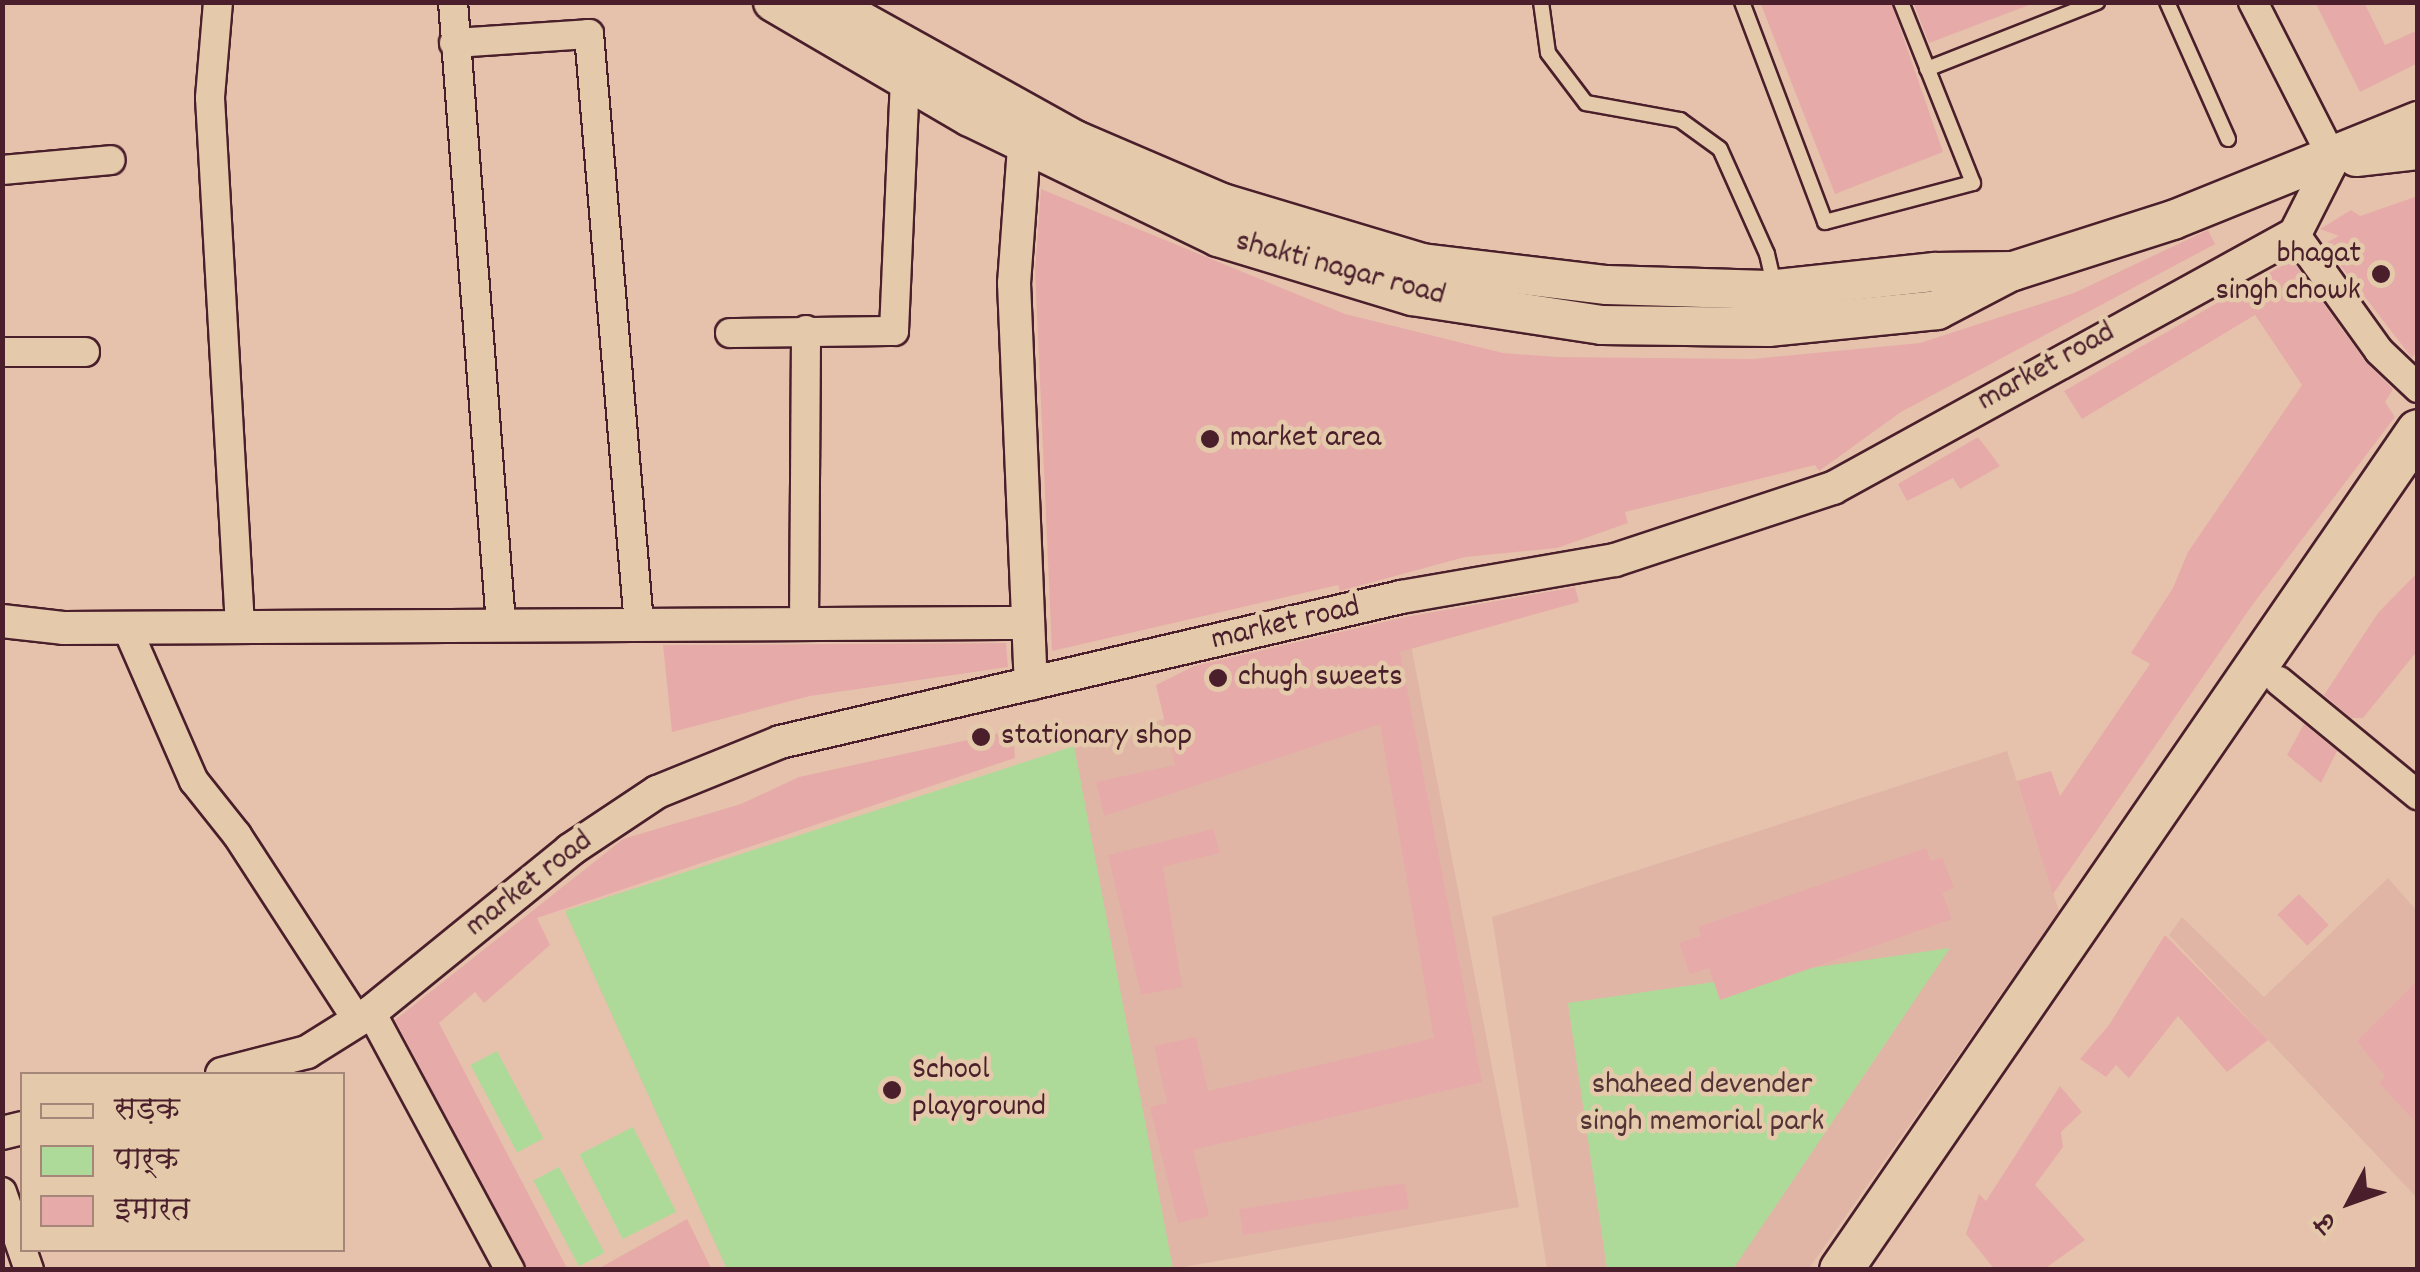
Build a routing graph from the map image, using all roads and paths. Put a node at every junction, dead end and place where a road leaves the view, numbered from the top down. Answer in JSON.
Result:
{"nodes":[{"id":1,"x":218,"y":2,"type":"edge"},
{"id":2,"x":773,"y":2,"type":"edge"},
{"id":3,"x":826,"y":2,"type":"edge"},
{"id":4,"x":1541,"y":2,"type":"edge"},
{"id":5,"x":1742,"y":2,"type":"edge"},
{"id":6,"x":1901,"y":2,"type":"edge"},
{"id":7,"x":2097,"y":2,"type":"edge"},
{"id":8,"x":2167,"y":2,"type":"edge"},
{"id":9,"x":2253,"y":2,"type":"edge"},
{"id":10,"x":446,"y":5,"type":"edge"},
{"id":11,"x":454,"y":43,"type":"junction"},
{"id":12,"x":1928,"y":68,"type":"junction"},
{"id":13,"x":905,"y":79,"type":"junction"},
{"id":14,"x":2418,"y":120,"type":"edge"},
{"id":15,"x":1024,"y":129,"type":"junction"},
{"id":16,"x":2228,"y":139,"type":"dead end"},
{"id":17,"x":2418,"y":150,"type":"edge"},
{"id":18,"x":2333,"y":158,"type":"junction"},
{"id":19,"x":111,"y":160,"type":"dead end"},
{"id":20,"x":2,"y":170,"type":"edge"},
{"id":21,"x":2294,"y":234,"type":"junction"},
{"id":22,"x":2012,"y":271,"type":"junction"},
{"id":23,"x":1775,"y":290,"type":"junction"},
{"id":24,"x":806,"y":330,"type":"junction"},
{"id":25,"x":730,"y":333,"type":"dead end"},
{"id":26,"x":2,"y":352,"type":"edge"},
{"id":27,"x":85,"y":352,"type":"dead end"},
{"id":28,"x":2418,"y":388,"type":"edge"},
{"id":29,"x":2418,"y":431,"type":"edge"},
{"id":30,"x":2418,"y":478,"type":"edge"},
{"id":31,"x":2,"y":620,"type":"edge"},
{"id":32,"x":501,"y":624,"type":"junction"},
{"id":33,"x":639,"y":624,"type":"junction"},
{"id":34,"x":804,"y":624,"type":"junction"},
{"id":35,"x":1024,"y":624,"type":"junction"},
{"id":36,"x":240,"y":626,"type":"junction"},
{"id":37,"x":127,"y":628,"type":"junction"},
{"id":38,"x":2279,"y":681,"type":"junction"},
{"id":39,"x":1031,"y":684,"type":"junction"},
{"id":40,"x":2418,"y":795,"type":"edge"},
{"id":41,"x":364,"y":1016,"type":"junction"},
{"id":42,"x":230,"y":1072,"type":"edge"},
{"id":43,"x":2,"y":1192,"type":"edge"},
{"id":44,"x":20,"y":1246,"type":"edge"},
{"id":45,"x":510,"y":1270,"type":"edge"},
{"id":46,"x":1841,"y":1270,"type":"edge"},
{"id":47,"x":1877,"y":1270,"type":"edge"}],
"edges":[{"from":1,"to":36,"type":"street"},
{"from":2,"to":13,"type":"main road","name":"shakti nagar road"},
{"from":3,"to":15,"type":"main road"},
{"from":4,"to":23,"type":"lane"},
{"from":5,"to":12,"type":"lane"},
{"from":6,"to":12,"type":"lane"},
{"from":7,"to":12,"type":"lane"},
{"from":8,"to":16,"type":"lane"},
{"from":9,"to":18,"type":"street"},
{"from":10,"to":11,"type":"street"},
{"from":11,"to":32,"type":"street"},
{"from":11,"to":33,"type":"street"},
{"from":13,"to":15,"type":"main road","name":"shakti nagar road"},
{"from":13,"to":24,"type":"street"},
{"from":14,"to":18,"type":"main road"},
{"from":15,"to":22,"type":"main road","name":"shakti nagar road"},
{"from":15,"to":23,"type":"main road"},
{"from":15,"to":35,"type":"street"},
{"from":17,"to":18,"type":"main road"},
{"from":18,"to":21,"type":"street"},
{"from":18,"to":22,"type":"main road"},
{"from":19,"to":20,"type":"street"},
{"from":21,"to":28,"type":"street"},
{"from":21,"to":39,"type":"street","name":"market road"},
{"from":22,"to":23,"type":"main road"},
{"from":24,"to":25,"type":"street"},
{"from":24,"to":34,"type":"street"},
{"from":26,"to":27,"type":"street"},
{"from":29,"to":46,"type":"main road"},
{"from":30,"to":38,"type":"main road"},
{"from":31,"to":37,"type":"street"},
{"from":32,"to":33,"type":"street"},
{"from":32,"to":36,"type":"street"},
{"from":33,"to":34,"type":"street"},
{"from":34,"to":35,"type":"street"},
{"from":35,"to":39,"type":"street"},
{"from":36,"to":37,"type":"street"},
{"from":37,"to":41,"type":"street"},
{"from":38,"to":40,"type":"street"},
{"from":38,"to":47,"type":"main road"},
{"from":39,"to":41,"type":"street","name":"market road"},
{"from":41,"to":42,"type":"street","name":"market road"},
{"from":41,"to":45,"type":"street"},
{"from":43,"to":44,"type":"street"}]}
